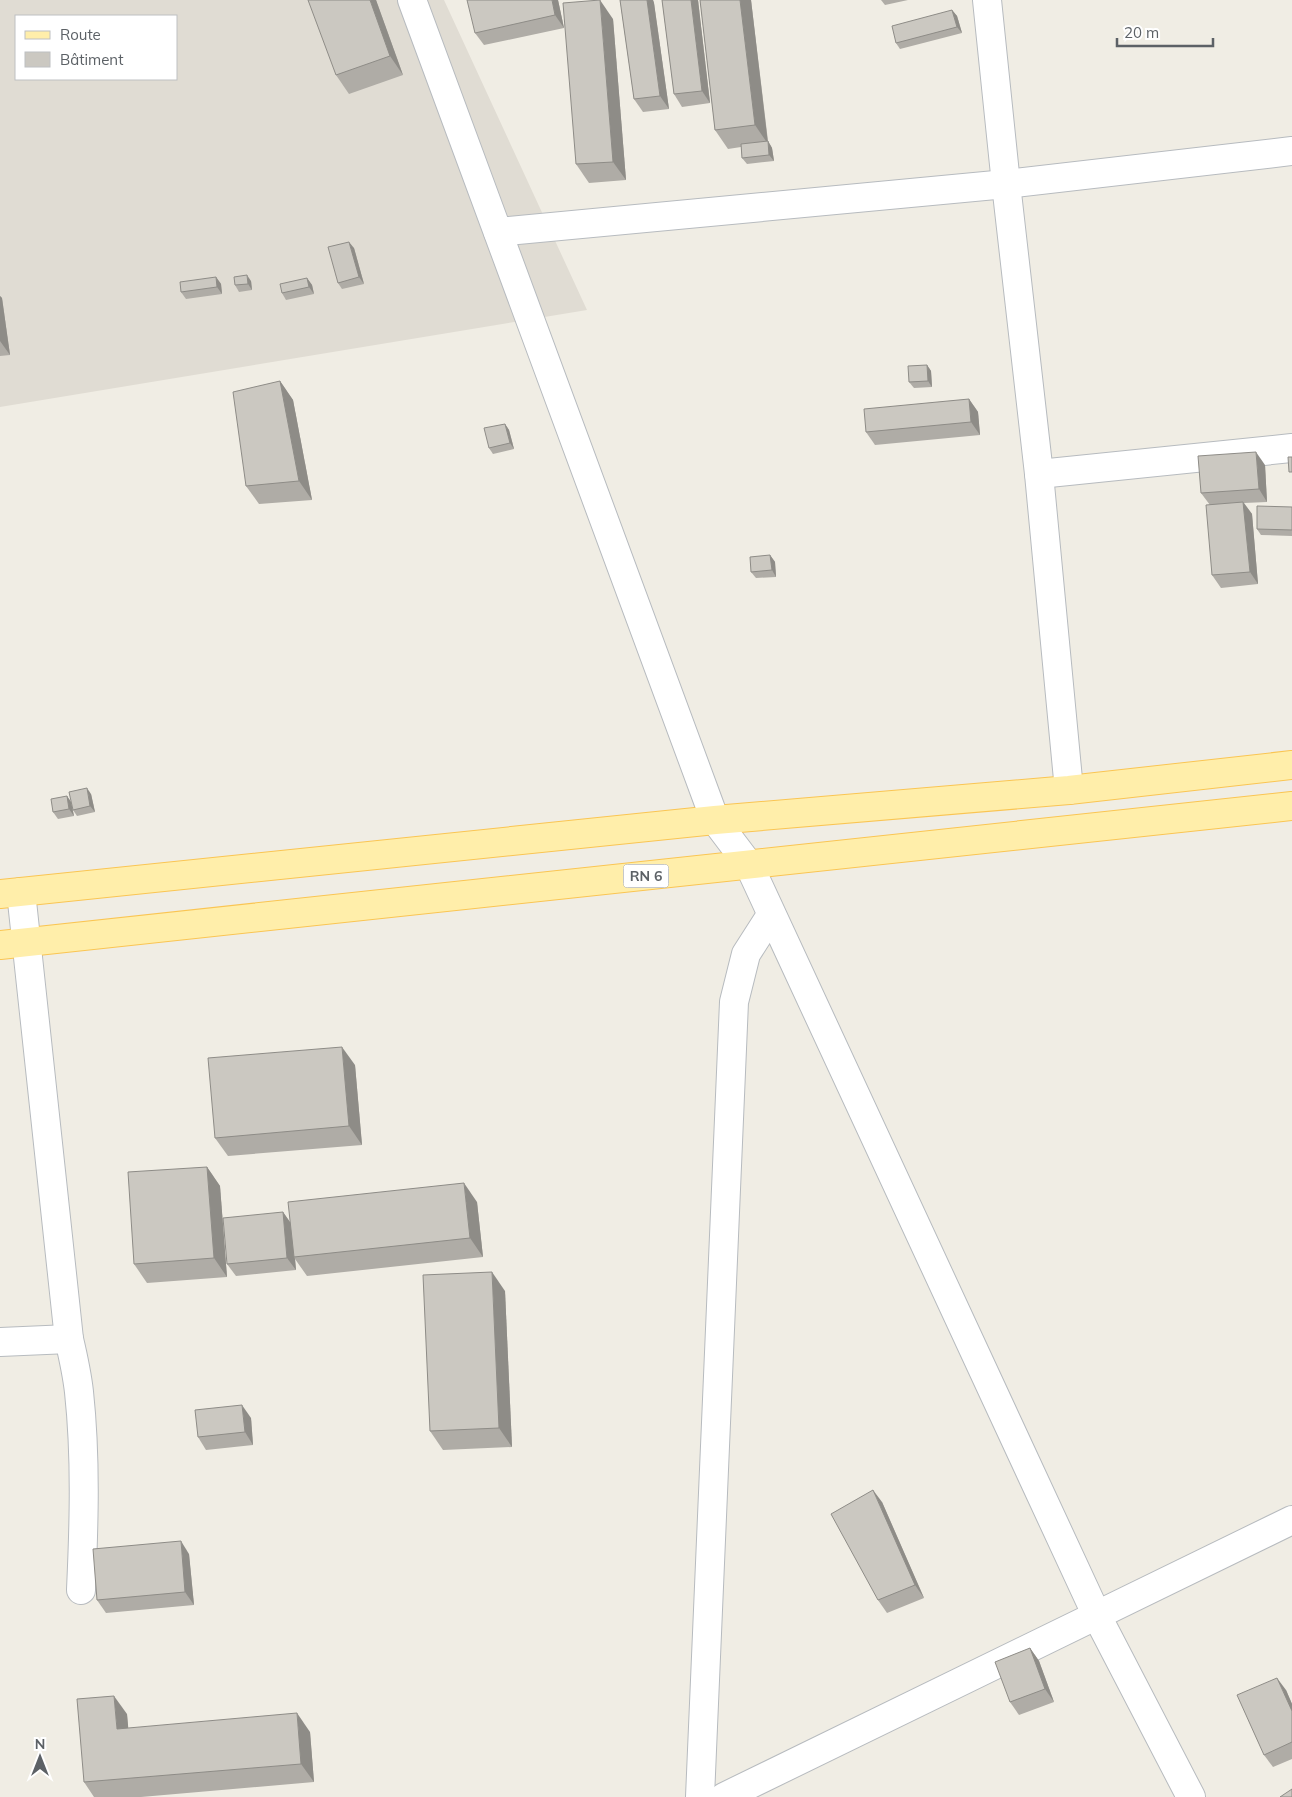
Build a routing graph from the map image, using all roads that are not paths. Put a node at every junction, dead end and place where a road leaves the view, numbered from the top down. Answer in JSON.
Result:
{"nodes":[{"id":1,"x":412,"y":0,"type":"edge"},
{"id":2,"x":987,"y":0,"type":"edge"},
{"id":3,"x":1292,"y":151,"type":"edge"},
{"id":4,"x":1006,"y":184,"type":"junction"},
{"id":5,"x":498,"y":232,"type":"junction"},
{"id":6,"x":1292,"y":448,"type":"edge"},
{"id":7,"x":1040,"y":474,"type":"junction"},
{"id":8,"x":1292,"y":765,"type":"edge"},
{"id":9,"x":1069,"y":790,"type":"junction"},
{"id":10,"x":1292,"y":806,"type":"edge"},
{"id":11,"x":715,"y":820,"type":"junction"},
{"id":12,"x":748,"y":865,"type":"junction"},
{"id":13,"x":11,"y":893,"type":"edge"},
{"id":14,"x":771,"y":915,"type":"junction"},
{"id":15,"x":13,"y":944,"type":"edge"},
{"id":16,"x":69,"y":1339,"type":"junction"},
{"id":17,"x":0,"y":1342,"type":"edge"},
{"id":18,"x":1292,"y":1520,"type":"edge"},
{"id":19,"x":81,"y":1590,"type":"dead end"},
{"id":20,"x":1097,"y":1616,"type":"junction"},
{"id":21,"x":700,"y":1797,"type":"edge"},
{"id":22,"x":724,"y":1797,"type":"edge"},
{"id":23,"x":1191,"y":1797,"type":"edge"}],
"edges":[{"from":1,"to":5,"type":"street"},
{"from":2,"to":4,"type":"street"},
{"from":3,"to":4,"type":"street"},
{"from":4,"to":5,"type":"street"},
{"from":4,"to":7,"type":"street"},
{"from":5,"to":11,"type":"street"},
{"from":6,"to":7,"type":"street"},
{"from":7,"to":9,"type":"street"},
{"from":8,"to":9,"type":"main road"},
{"from":9,"to":11,"type":"main road"},
{"from":10,"to":12,"type":"main road","number":"RN 6"},
{"from":11,"to":12,"type":"street"},
{"from":11,"to":13,"type":"main road"},
{"from":12,"to":14,"type":"street"},
{"from":12,"to":15,"type":"main road","number":"RN 6"},
{"from":13,"to":15,"type":"street"},
{"from":14,"to":20,"type":"street"},
{"from":14,"to":21,"type":"street"},
{"from":15,"to":16,"type":"street"},
{"from":16,"to":17,"type":"street"},
{"from":16,"to":19,"type":"street"},
{"from":18,"to":20,"type":"street"},
{"from":20,"to":22,"type":"street"},
{"from":20,"to":23,"type":"street"}]}
